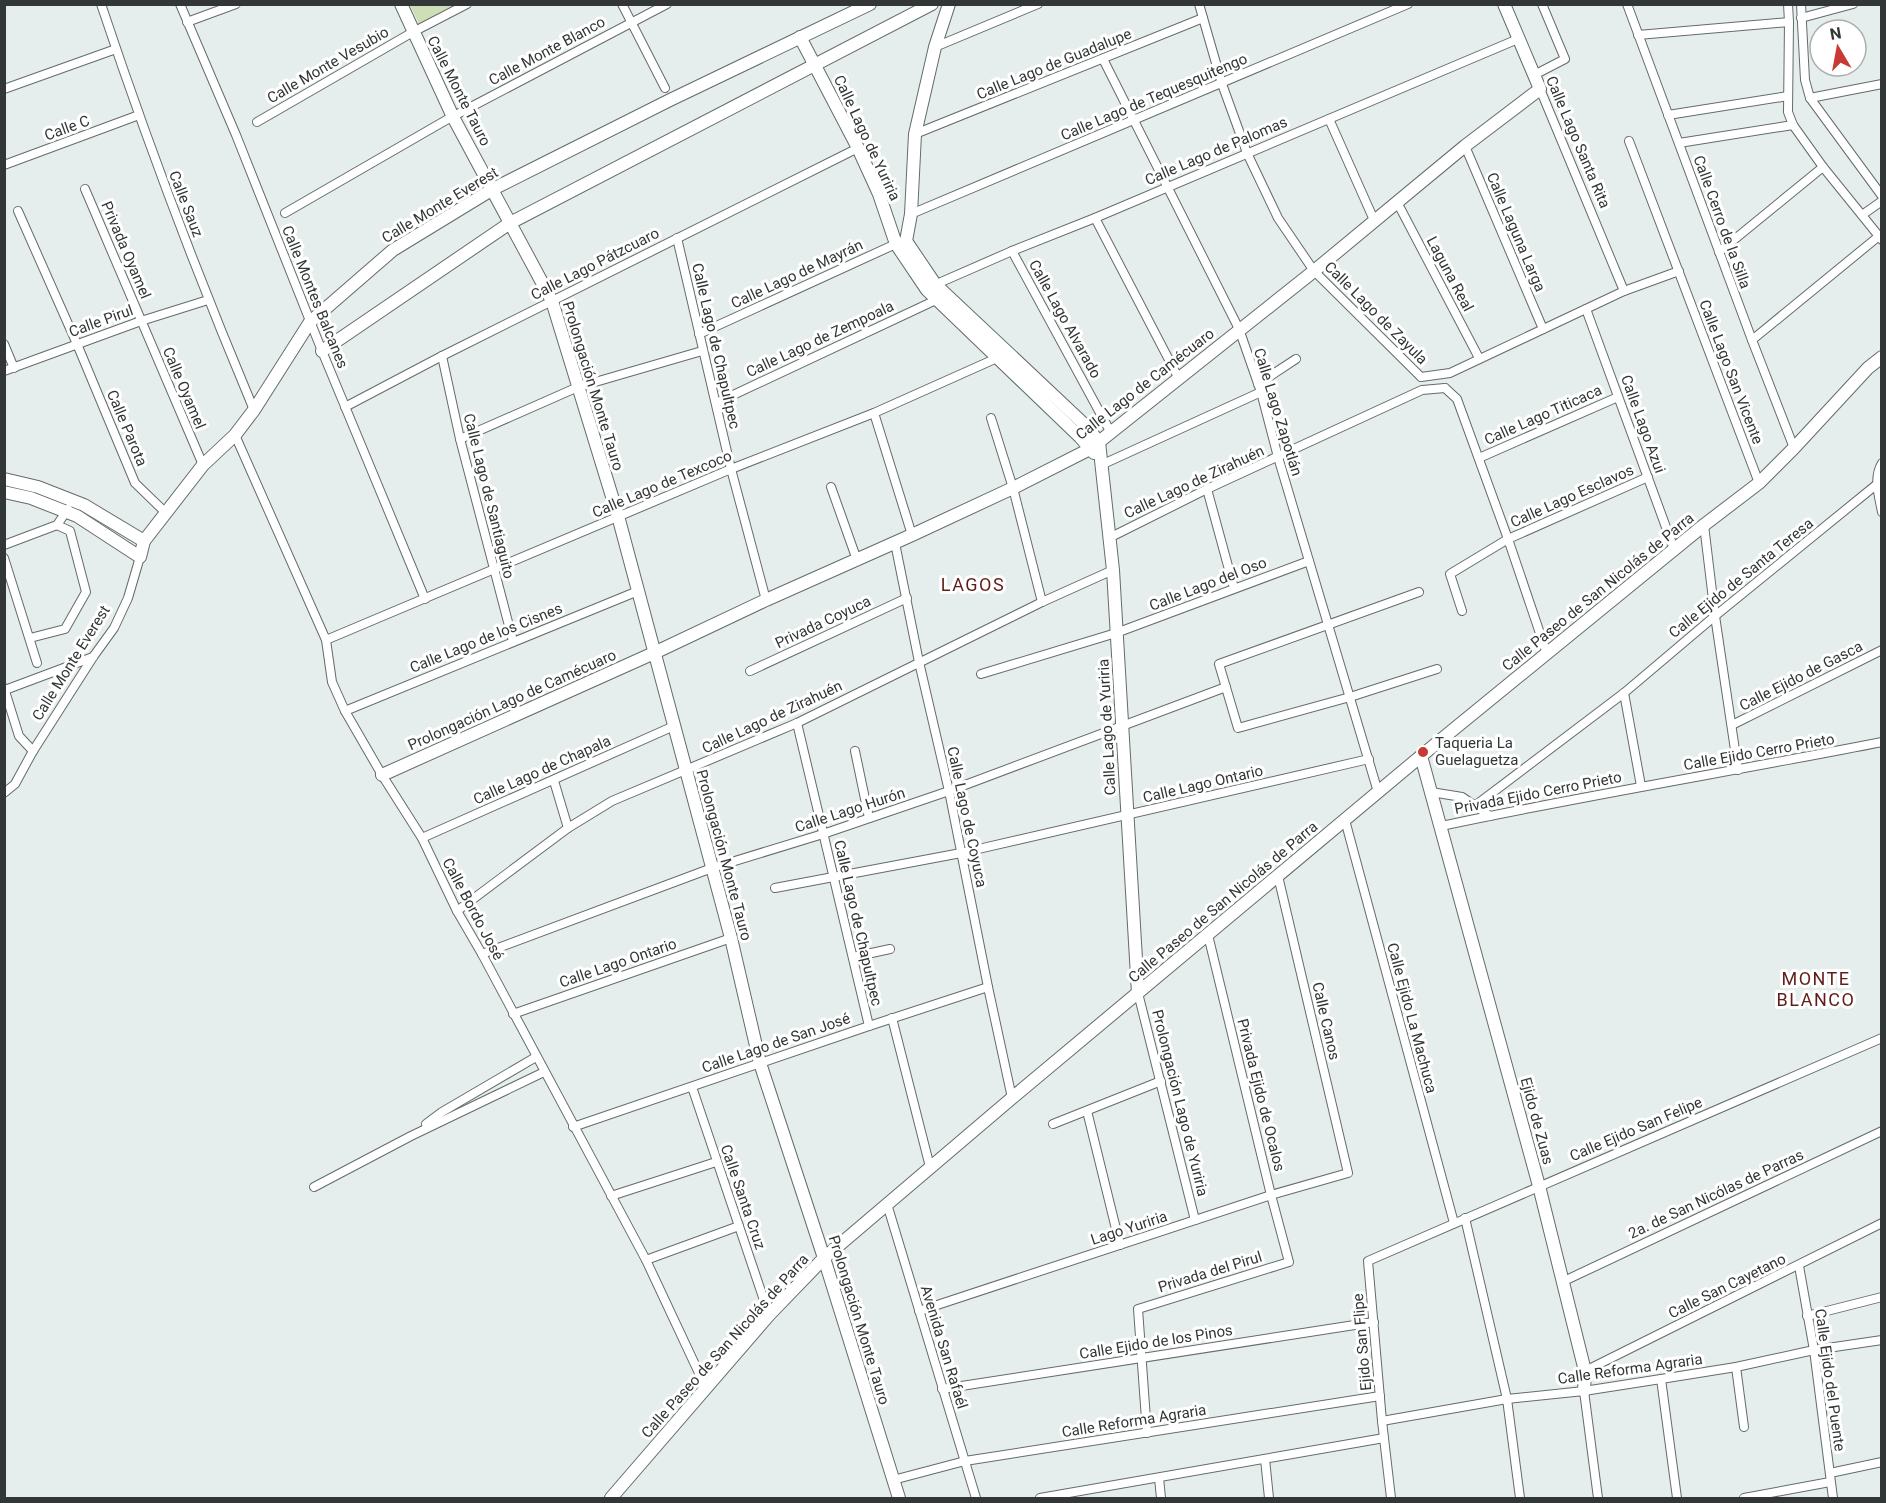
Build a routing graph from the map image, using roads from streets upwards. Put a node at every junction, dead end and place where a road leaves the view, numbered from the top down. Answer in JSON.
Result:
{"nodes":[{"id":1,"x":101,"y":4,"type":"edge"},
{"id":2,"x":180,"y":4,"type":"edge"},
{"id":3,"x":236,"y":4,"type":"edge"},
{"id":4,"x":400,"y":4,"type":"edge"},
{"id":5,"x":467,"y":4,"type":"edge"},
{"id":6,"x":622,"y":4,"type":"edge"},
{"id":7,"x":667,"y":4,"type":"edge"},
{"id":8,"x":870,"y":4,"type":"edge"},
{"id":9,"x":932,"y":4,"type":"edge"},
{"id":10,"x":949,"y":4,"type":"edge"},
{"id":11,"x":1038,"y":4,"type":"edge"},
{"id":12,"x":1408,"y":4,"type":"edge"},
{"id":13,"x":1504,"y":4,"type":"edge"},
{"id":14,"x":1542,"y":4,"type":"edge"},
{"id":15,"x":1627,"y":4,"type":"edge"},
{"id":16,"x":1788,"y":4,"type":"edge"},
{"id":17,"x":1801,"y":4,"type":"edge"},
{"id":18,"x":1853,"y":4,"type":"edge"},
{"id":19,"x":1201,"y":5,"type":"edge"},
{"id":20,"x":850,"y":9,"type":"edge"},
{"id":21,"x":1203,"y":18,"type":"junction"},
{"id":22,"x":1801,"y":18,"type":"junction"},
{"id":23,"x":187,"y":22,"type":"junction"},
{"id":24,"x":632,"y":22,"type":"junction"},
{"id":25,"x":1789,"y":22,"type":"junction"},
{"id":26,"x":412,"y":32,"type":"junction"},
{"id":27,"x":1638,"y":35,"type":"junction"},
{"id":28,"x":800,"y":37,"type":"junction"},
{"id":29,"x":1518,"y":39,"type":"junction"},
{"id":30,"x":935,"y":47,"type":"junction"},
{"id":31,"x":116,"y":49,"type":"junction"},
{"id":32,"x":1103,"y":59,"type":"junction"},
{"id":33,"x":815,"y":65,"type":"junction"},
{"id":34,"x":1534,"y":75,"type":"junction"},
{"id":35,"x":1222,"y":84,"type":"junction"},
{"id":36,"x":1881,"y":84,"type":"edge"},
{"id":37,"x":665,"y":88,"type":"dead end"},
{"id":38,"x":4,"y":89,"type":"edge"},
{"id":39,"x":1540,"y":89,"type":"junction"},
{"id":40,"x":1788,"y":96,"type":"junction"},
{"id":41,"x":1810,"y":98,"type":"junction"},
{"id":42,"x":138,"y":115,"type":"junction"},
{"id":43,"x":1668,"y":115,"type":"junction"},
{"id":44,"x":453,"y":117,"type":"junction"},
{"id":45,"x":1329,"y":119,"type":"junction"},
{"id":46,"x":1134,"y":121,"type":"junction"},
{"id":47,"x":257,"y":122,"type":"dead end"},
{"id":48,"x":1793,"y":125,"type":"junction"},
{"id":49,"x":915,"y":134,"type":"junction"},
{"id":50,"x":1629,"y":141,"type":"dead end"},
{"id":51,"x":1678,"y":143,"type":"junction"},
{"id":52,"x":1465,"y":146,"type":"junction"},
{"id":53,"x":858,"y":148,"type":"junction"},
{"id":54,"x":1247,"y":153,"type":"junction"},
{"id":55,"x":4,"y":165,"type":"edge"},
{"id":56,"x":1823,"y":167,"type":"junction"},
{"id":57,"x":1167,"y":187,"type":"junction"},
{"id":58,"x":85,"y":189,"type":"dead end"},
{"id":59,"x":493,"y":189,"type":"junction"},
{"id":60,"x":1881,"y":198,"type":"edge"},
{"id":61,"x":1397,"y":202,"type":"junction"},
{"id":62,"x":18,"y":211,"type":"dead end"},
{"id":63,"x":285,"y":213,"type":"dead end"},
{"id":64,"x":911,"y":214,"type":"junction"},
{"id":65,"x":1862,"y":215,"type":"junction"},
{"id":66,"x":1095,"y":218,"type":"junction"},
{"id":67,"x":1374,"y":220,"type":"junction"},
{"id":68,"x":510,"y":223,"type":"junction"},
{"id":69,"x":677,"y":238,"type":"junction"},
{"id":70,"x":1880,"y":238,"type":"edge"},
{"id":71,"x":901,"y":242,"type":"junction"},
{"id":72,"x":1012,"y":251,"type":"junction"},
{"id":73,"x":1719,"y":252,"type":"junction"},
{"id":74,"x":1314,"y":271,"type":"junction"},
{"id":75,"x":1679,"y":271,"type":"junction"},
{"id":76,"x":931,"y":287,"type":"junction"},
{"id":77,"x":1624,"y":291,"type":"junction"},
{"id":78,"x":208,"y":300,"type":"junction"},
{"id":79,"x":936,"y":300,"type":"junction"},
{"id":80,"x":552,"y":301,"type":"junction"},
{"id":81,"x":1586,"y":309,"type":"junction"},
{"id":82,"x":141,"y":321,"type":"junction"},
{"id":83,"x":310,"y":322,"type":"junction"},
{"id":84,"x":1239,"y":329,"type":"junction"},
{"id":85,"x":1543,"y":329,"type":"junction"},
{"id":86,"x":699,"y":334,"type":"junction"},
{"id":87,"x":1752,"y":340,"type":"junction"},
{"id":88,"x":4,"y":344,"type":"edge"},
{"id":89,"x":77,"y":345,"type":"junction"},
{"id":90,"x":322,"y":351,"type":"junction"},
{"id":91,"x":702,"y":351,"type":"junction"},
{"id":92,"x":1001,"y":353,"type":"junction"},
{"id":93,"x":442,"y":356,"type":"junction"},
{"id":94,"x":1881,"y":357,"type":"edge"},
{"id":95,"x":1479,"y":358,"type":"junction"},
{"id":96,"x":1296,"y":359,"type":"dead end"},
{"id":97,"x":14,"y":368,"type":"junction"},
{"id":98,"x":4,"y":371,"type":"edge"},
{"id":99,"x":1450,"y":373,"type":"junction"},
{"id":100,"x":1422,"y":377,"type":"junction"},
{"id":101,"x":1179,"y":379,"type":"junction"},
{"id":102,"x":578,"y":387,"type":"junction"},
{"id":103,"x":1259,"y":388,"type":"junction"},
{"id":104,"x":1445,"y":388,"type":"junction"},
{"id":105,"x":1422,"y":390,"type":"junction"},
{"id":106,"x":1618,"y":397,"type":"junction"},
{"id":107,"x":716,"y":403,"type":"junction"},
{"id":108,"x":345,"y":407,"type":"junction"},
{"id":109,"x":254,"y":410,"type":"junction"},
{"id":110,"x":874,"y":413,"type":"junction"},
{"id":111,"x":991,"y":418,"type":"dead end"},
{"id":112,"x":1112,"y":432,"type":"junction"},
{"id":113,"x":235,"y":435,"type":"junction"},
{"id":114,"x":460,"y":439,"type":"junction"},
{"id":115,"x":1095,"y":445,"type":"junction"},
{"id":116,"x":1794,"y":448,"type":"junction"},
{"id":117,"x":1278,"y":457,"type":"junction"},
{"id":118,"x":1479,"y":458,"type":"junction"},
{"id":119,"x":1101,"y":463,"type":"junction"},
{"id":120,"x":1881,"y":463,"type":"edge"},
{"id":121,"x":203,"y":465,"type":"junction"},
{"id":122,"x":731,"y":470,"type":"junction"},
{"id":123,"x":1648,"y":477,"type":"junction"},
{"id":124,"x":4,"y":479,"type":"edge"},
{"id":125,"x":1759,"y":483,"type":"junction"},
{"id":126,"x":1876,"y":485,"type":"junction"},
{"id":127,"x":831,"y":487,"type":"dead end"},
{"id":128,"x":1012,"y":488,"type":"junction"},
{"id":129,"x":1208,"y":489,"type":"junction"},
{"id":130,"x":4,"y":492,"type":"edge"},
{"id":131,"x":75,"y":508,"type":"junction"},
{"id":132,"x":1881,"y":512,"type":"edge"},
{"id":133,"x":166,"y":513,"type":"junction"},
{"id":134,"x":618,"y":516,"type":"junction"},
{"id":135,"x":57,"y":525,"type":"junction"},
{"id":136,"x":1704,"y":525,"type":"junction"},
{"id":137,"x":70,"y":531,"type":"junction"},
{"id":138,"x":912,"y":535,"type":"junction"},
{"id":139,"x":1108,"y":538,"type":"junction"},
{"id":140,"x":1508,"y":539,"type":"junction"},
{"id":141,"x":144,"y":542,"type":"junction"},
{"id":142,"x":895,"y":543,"type":"junction"},
{"id":143,"x":4,"y":545,"type":"edge"},
{"id":144,"x":1674,"y":549,"type":"junction"},
{"id":145,"x":140,"y":557,"type":"junction"},
{"id":146,"x":4,"y":558,"type":"edge"},
{"id":147,"x":857,"y":560,"type":"junction"},
{"id":148,"x":1309,"y":561,"type":"junction"},
{"id":149,"x":494,"y":570,"type":"junction"},
{"id":150,"x":1113,"y":570,"type":"junction"},
{"id":151,"x":1234,"y":588,"type":"junction"},
{"id":152,"x":638,"y":591,"type":"junction"},
{"id":153,"x":1419,"y":592,"type":"dead end"},
{"id":154,"x":425,"y":598,"type":"junction"},
{"id":155,"x":907,"y":598,"type":"junction"},
{"id":156,"x":766,"y":600,"type":"junction"},
{"id":157,"x":1042,"y":602,"type":"junction"},
{"id":158,"x":1462,"y":611,"type":"dead end"},
{"id":159,"x":1715,"y":616,"type":"junction"},
{"id":160,"x":1328,"y":624,"type":"junction"},
{"id":161,"x":1116,"y":633,"type":"junction"},
{"id":162,"x":30,"y":638,"type":"junction"},
{"id":163,"x":326,"y":640,"type":"junction"},
{"id":164,"x":513,"y":641,"type":"junction"},
{"id":165,"x":1881,"y":650,"type":"edge"},
{"id":166,"x":654,"y":653,"type":"junction"},
{"id":167,"x":1546,"y":654,"type":"junction"},
{"id":168,"x":93,"y":657,"type":"junction"},
{"id":169,"x":919,"y":662,"type":"junction"},
{"id":170,"x":37,"y":663,"type":"dead end"},
{"id":171,"x":1437,"y":669,"type":"dead end"},
{"id":172,"x":750,"y":671,"type":"dead end"},
{"id":173,"x":981,"y":674,"type":"dead end"},
{"id":174,"x":1226,"y":687,"type":"junction"},
{"id":175,"x":5,"y":689,"type":"edge"},
{"id":176,"x":1624,"y":693,"type":"junction"},
{"id":177,"x":1350,"y":697,"type":"junction"},
{"id":178,"x":345,"y":711,"type":"junction"},
{"id":179,"x":797,"y":723,"type":"junction"},
{"id":180,"x":1122,"y":725,"type":"junction"},
{"id":181,"x":1732,"y":725,"type":"junction"},
{"id":182,"x":674,"y":726,"type":"junction"},
{"id":183,"x":1881,"y":742,"type":"edge"},
{"id":184,"x":855,"y":751,"type":"dead end"},
{"id":185,"x":33,"y":752,"type":"junction"},
{"id":186,"x":1421,"y":756,"type":"junction"},
{"id":187,"x":1369,"y":759,"type":"junction"},
{"id":188,"x":687,"y":770,"type":"junction"},
{"id":189,"x":1738,"y":770,"type":"junction"},
{"id":190,"x":382,"y":775,"type":"junction"},
{"id":191,"x":554,"y":781,"type":"junction"},
{"id":192,"x":1641,"y":786,"type":"junction"},
{"id":193,"x":949,"y":791,"type":"junction"},
{"id":194,"x":1378,"y":792,"type":"junction"},
{"id":195,"x":1431,"y":792,"type":"junction"},
{"id":196,"x":4,"y":793,"type":"edge"},
{"id":197,"x":1476,"y":806,"type":"junction"},
{"id":198,"x":1126,"y":815,"type":"junction"},
{"id":199,"x":1490,"y":816,"type":"junction"},
{"id":200,"x":869,"y":818,"type":"junction"},
{"id":201,"x":1345,"y":820,"type":"junction"},
{"id":202,"x":1441,"y":826,"type":"junction"},
{"id":203,"x":568,"y":828,"type":"junction"},
{"id":204,"x":823,"y":834,"type":"junction"},
{"id":205,"x":422,"y":838,"type":"junction"},
{"id":206,"x":961,"y":853,"type":"junction"},
{"id":207,"x":712,"y":868,"type":"junction"},
{"id":208,"x":1278,"y":876,"type":"junction"},
{"id":209,"x":833,"y":878,"type":"junction"},
{"id":210,"x":775,"y":888,"type":"dead end"},
{"id":211,"x":457,"y":911,"type":"junction"},
{"id":212,"x":1208,"y":934,"type":"junction"},
{"id":213,"x":731,"y":938,"type":"junction"},
{"id":214,"x":890,"y":949,"type":"dead end"},
{"id":215,"x":482,"y":954,"type":"junction"},
{"id":216,"x":853,"y":957,"type":"junction"},
{"id":217,"x":988,"y":987,"type":"junction"},
{"id":218,"x":1138,"y":993,"type":"junction"},
{"id":219,"x":513,"y":1014,"type":"junction"},
{"id":220,"x":892,"y":1018,"type":"junction"},
{"id":221,"x":869,"y":1026,"type":"junction"},
{"id":222,"x":1881,"y":1038,"type":"edge"},
{"id":223,"x":536,"y":1057,"type":"junction"},
{"id":224,"x":760,"y":1063,"type":"junction"},
{"id":225,"x":544,"y":1072,"type":"junction"},
{"id":226,"x":1161,"y":1081,"type":"junction"},
{"id":227,"x":692,"y":1087,"type":"junction"},
{"id":228,"x":1012,"y":1098,"type":"junction"},
{"id":229,"x":1087,"y":1111,"type":"junction"},
{"id":230,"x":1053,"y":1124,"type":"dead end"},
{"id":231,"x":573,"y":1127,"type":"junction"},
{"id":232,"x":1881,"y":1131,"type":"edge"},
{"id":233,"x":411,"y":1136,"type":"junction"},
{"id":234,"x":716,"y":1162,"type":"junction"},
{"id":235,"x":930,"y":1167,"type":"junction"},
{"id":236,"x":1348,"y":1173,"type":"joint"},
{"id":237,"x":314,"y":1186,"type":"dead end"},
{"id":238,"x":1539,"y":1186,"type":"junction"},
{"id":239,"x":1271,"y":1195,"type":"junction"},
{"id":240,"x":611,"y":1196,"type":"junction"},
{"id":241,"x":887,"y":1204,"type":"junction"},
{"id":242,"x":1465,"y":1218,"type":"junction"},
{"id":243,"x":1195,"y":1220,"type":"junction"},
{"id":244,"x":1454,"y":1223,"type":"junction"},
{"id":245,"x":1881,"y":1223,"type":"edge"},
{"id":246,"x":739,"y":1227,"type":"junction"},
{"id":247,"x":1120,"y":1245,"type":"junction"},
{"id":248,"x":824,"y":1258,"type":"junction"},
{"id":249,"x":646,"y":1260,"type":"junction"},
{"id":250,"x":1368,"y":1261,"type":"joint"},
{"id":251,"x":1289,"y":1262,"type":"joint"},
{"id":252,"x":1799,"y":1266,"type":"junction"},
{"id":253,"x":1562,"y":1282,"type":"junction"},
{"id":254,"x":1881,"y":1298,"type":"edge"},
{"id":255,"x":919,"y":1311,"type":"junction"},
{"id":256,"x":769,"y":1315,"type":"junction"},
{"id":257,"x":1807,"y":1316,"type":"junction"},
{"id":258,"x":1374,"y":1322,"type":"junction"},
{"id":259,"x":1881,"y":1340,"type":"edge"},
{"id":260,"x":1814,"y":1350,"type":"junction"},
{"id":261,"x":1142,"y":1358,"type":"junction"},
{"id":262,"x":1736,"y":1367,"type":"junction"},
{"id":263,"x":1584,"y":1371,"type":"junction"},
{"id":264,"x":1661,"y":1379,"type":"junction"},
{"id":265,"x":706,"y":1388,"type":"junction"},
{"id":266,"x":942,"y":1389,"type":"junction"},
{"id":267,"x":1584,"y":1391,"type":"junction"},
{"id":268,"x":1380,"y":1396,"type":"junction"},
{"id":269,"x":1507,"y":1399,"type":"junction"},
{"id":270,"x":1382,"y":1421,"type":"junction"},
{"id":271,"x":1744,"y":1427,"type":"dead end"},
{"id":272,"x":1148,"y":1432,"type":"junction"},
{"id":273,"x":1384,"y":1438,"type":"junction"},
{"id":274,"x":1265,"y":1459,"type":"junction"},
{"id":275,"x":965,"y":1461,"type":"junction"},
{"id":276,"x":1881,"y":1462,"type":"edge"},
{"id":277,"x":1159,"y":1478,"type":"junction"},
{"id":278,"x":1830,"y":1478,"type":"junction"},
{"id":279,"x":893,"y":1480,"type":"junction"},
{"id":280,"x":1061,"y":1497,"type":"edge"},
{"id":281,"x":611,"y":1498,"type":"edge"},
{"id":282,"x":899,"y":1498,"type":"edge"},
{"id":283,"x":976,"y":1498,"type":"edge"},
{"id":284,"x":1040,"y":1498,"type":"edge"},
{"id":285,"x":1161,"y":1498,"type":"edge"},
{"id":286,"x":1269,"y":1498,"type":"edge"},
{"id":287,"x":1391,"y":1498,"type":"edge"},
{"id":288,"x":1520,"y":1498,"type":"edge"},
{"id":289,"x":1598,"y":1498,"type":"edge"},
{"id":290,"x":1677,"y":1498,"type":"edge"},
{"id":291,"x":1744,"y":1498,"type":"edge"},
{"id":292,"x":1833,"y":1498,"type":"edge"}],
"edges":[{"from":1,"to":31,"type":"street","name":"Calle Sauz"},
{"from":2,"to":23,"type":"street","name":"Calle Montes Balcanes"},
{"from":3,"to":23,"type":"street"},
{"from":4,"to":26,"type":"street","name":"Calle Monte Tauro"},
{"from":5,"to":26,"type":"street","name":"Calle Monte Vesubio"},
{"from":6,"to":24,"type":"street"},
{"from":7,"to":24,"type":"street","name":"Calle Monte Blanco"},
{"from":8,"to":20,"type":"street","name":"Calle Monte Everest"},
{"from":9,"to":33,"type":"street"},
{"from":10,"to":30,"type":"street"},
{"from":11,"to":30,"type":"street"},
{"from":12,"to":35,"type":"street","name":"Calle Lago de Tequesquitengo"},
{"from":13,"to":29,"type":"street","name":"Calle Lago Santa Rita"},
{"from":14,"to":34,"type":"street"},
{"from":15,"to":27,"type":"street","name":"Calle Cerro de la Silla"},
{"from":16,"to":25,"type":"street"},
{"from":17,"to":22,"type":"street"},
{"from":18,"to":22,"type":"street"},
{"from":19,"to":21,"type":"street","name":"Calle Lago de Zayula"},
{"from":20,"to":28,"type":"street","name":"Calle Monte Everest"},
{"from":21,"to":32,"type":"street","name":"Calle Lago de Guadalupe"},
{"from":21,"to":35,"type":"street","name":"Calle Lago de Zayula"},
{"from":22,"to":41,"type":"street"},
{"from":23,"to":83,"type":"street","name":"Calle Montes Balcanes"},
{"from":24,"to":37,"type":"street"},
{"from":24,"to":44,"type":"street","name":"Calle Monte Blanco"},
{"from":25,"to":27,"type":"street"},
{"from":25,"to":40,"type":"street"},
{"from":26,"to":44,"type":"street","name":"Calle Monte Tauro"},
{"from":26,"to":47,"type":"street","name":"Calle Monte Vesubio"},
{"from":27,"to":43,"type":"street","name":"Calle Cerro de la Silla"},
{"from":28,"to":33,"type":"street","name":"Calle Lago de Yuriria"},
{"from":28,"to":59,"type":"street","name":"Calle Monte Everest"},
{"from":29,"to":34,"type":"street","name":"Calle Lago Santa Rita"},
{"from":29,"to":45,"type":"street","name":"Calle Lago de Palomas"},
{"from":30,"to":49,"type":"street"},
{"from":31,"to":38,"type":"street"},
{"from":31,"to":42,"type":"street","name":"Calle Sauz"},
{"from":32,"to":46,"type":"street","name":"Calle Lago Zapotlán"},
{"from":32,"to":49,"type":"street","name":"Calle Lago de Guadalupe"},
{"from":33,"to":53,"type":"street","name":"Calle Lago de Yuriria"},
{"from":33,"to":68,"type":"street"},
{"from":34,"to":39,"type":"street","name":"Calle Lago Santa Rita"},
{"from":35,"to":46,"type":"street","name":"Calle Lago de Tequesquitengo"},
{"from":35,"to":54,"type":"street","name":"Calle Lago de Zayula"},
{"from":36,"to":41,"type":"street"},
{"from":39,"to":52,"type":"street","name":"Calle Lago de Camécuaro"},
{"from":39,"to":77,"type":"street","name":"Calle Lago Santa Rita"},
{"from":40,"to":43,"type":"street"},
{"from":40,"to":48,"type":"street"},
{"from":41,"to":60,"type":"street"},
{"from":42,"to":55,"type":"street","name":"Calle C"},
{"from":42,"to":78,"type":"street","name":"Calle Sauz"},
{"from":43,"to":51,"type":"street","name":"Calle Cerro de la Silla"},
{"from":44,"to":59,"type":"street","name":"Calle Monte Tauro"},
{"from":44,"to":63,"type":"street","name":"Calle Monte Blanco"},
{"from":45,"to":54,"type":"street","name":"Calle Lago de Palomas"},
{"from":45,"to":67,"type":"street"},
{"from":46,"to":57,"type":"street","name":"Calle Lago Zapotlán"},
{"from":46,"to":64,"type":"street","name":"Calle Lago de Tequesquitengo"},
{"from":48,"to":51,"type":"street"},
{"from":48,"to":56,"type":"street"},
{"from":49,"to":64,"type":"street"},
{"from":50,"to":75,"type":"street","name":"Calle Lago San Vicente"},
{"from":51,"to":73,"type":"street","name":"Calle Cerro de la Silla"},
{"from":52,"to":61,"type":"street","name":"Calle Lago de Camécuaro"},
{"from":52,"to":85,"type":"street","name":"Calle Laguna Larga"},
{"from":53,"to":69,"type":"street","name":"Calle Lago Pátzcuaro"},
{"from":53,"to":71,"type":"street","name":"Calle Lago de Yuriria"},
{"from":54,"to":57,"type":"street","name":"Calle Lago de Palomas"},
{"from":54,"to":74,"type":"street","name":"Calle Lago de Zayula"},
{"from":56,"to":65,"type":"street"},
{"from":56,"to":73,"type":"street"},
{"from":57,"to":66,"type":"street","name":"Calle Lago de Palomas"},
{"from":57,"to":84,"type":"street","name":"Calle Lago Zapotlán"},
{"from":58,"to":82,"type":"street","name":"Privada Oyamel"},
{"from":59,"to":68,"type":"street","name":"Calle Monte Tauro"},
{"from":59,"to":83,"type":"street","name":"Calle Monte Everest"},
{"from":60,"to":65,"type":"street"},
{"from":61,"to":67,"type":"street","name":"Calle Lago de Camécuaro"},
{"from":61,"to":95,"type":"street","name":"Laguna Real"},
{"from":62,"to":89,"type":"street","name":"Calle Parota"},
{"from":64,"to":71,"type":"street"},
{"from":65,"to":70,"type":"street"},
{"from":66,"to":72,"type":"street","name":"Calle Lago de Palomas"},
{"from":66,"to":101,"type":"street"},
{"from":67,"to":74,"type":"street","name":"Calle Lago de Camécuaro"},
{"from":68,"to":80,"type":"street","name":"Prolongación Monte Tauro"},
{"from":68,"to":90,"type":"street"},
{"from":69,"to":80,"type":"street","name":"Calle Lago Pátzcuaro"},
{"from":69,"to":86,"type":"street","name":"Calle Lago de Chapultpec"},
{"from":70,"to":87,"type":"street"},
{"from":71,"to":76,"type":"street","name":"Calle Lago de Yuriria"},
{"from":71,"to":86,"type":"street","name":"Calle Lago de Mayrán"},
{"from":72,"to":76,"type":"street","name":"Calle Lago de Palomas"},
{"from":72,"to":112,"type":"street","name":"Calle Lago Alvarado"},
{"from":73,"to":87,"type":"street","name":"Calle Cerro de la Silla"},
{"from":74,"to":84,"type":"street","name":"Calle Lago de Camécuaro"},
{"from":74,"to":100,"type":"street","name":"Calle Lago de Zayula"},
{"from":75,"to":77,"type":"street"},
{"from":75,"to":125,"type":"street","name":"Calle Lago San Vicente"},
{"from":76,"to":79,"type":"street","name":"Calle Lago de Yuriria"},
{"from":76,"to":92,"type":"street","name":"Calle Lago de Yuriria"},
{"from":77,"to":81,"type":"street"},
{"from":78,"to":82,"type":"street","name":"Calle Pirul"},
{"from":78,"to":109,"type":"street","name":"Calle Sauz"},
{"from":79,"to":92,"type":"street","name":"Calle Lago de Yuriria"},
{"from":79,"to":107,"type":"street","name":"Calle Lago de Zempoala"},
{"from":80,"to":93,"type":"street","name":"Calle Lago Pátzcuaro"},
{"from":80,"to":102,"type":"street","name":"Prolongación Monte Tauro"},
{"from":81,"to":85,"type":"street"},
{"from":81,"to":106,"type":"street","name":"Calle Lago Azui"},
{"from":82,"to":89,"type":"street","name":"Calle Pirul"},
{"from":82,"to":121,"type":"street","name":"Calle Oyamel"},
{"from":83,"to":90,"type":"street","name":"Calle Montes Balcanes"},
{"from":83,"to":109,"type":"street","name":"Calle Monte Everest"},
{"from":84,"to":101,"type":"street","name":"Calle Lago de Camécuaro"},
{"from":84,"to":103,"type":"street","name":"Calle Lago Zapotlán"},
{"from":85,"to":95,"type":"street"},
{"from":86,"to":91,"type":"street","name":"Calle Lago de Chapultpec"},
{"from":87,"to":116,"type":"street","name":"Calle Cerro de la Silla"},
{"from":88,"to":97,"type":"street"},
{"from":89,"to":97,"type":"street","name":"Calle Pirul"},
{"from":89,"to":133,"type":"street","name":"Calle Parota"},
{"from":90,"to":108,"type":"street","name":"Calle Montes Balcanes"},
{"from":91,"to":102,"type":"street"},
{"from":91,"to":107,"type":"street","name":"Calle Lago de Chapultpec"},
{"from":92,"to":110,"type":"street","name":"Calle Lago de Texcoco"},
{"from":92,"to":115,"type":"street","name":"Calle Lago de Yuriria"},
{"from":93,"to":108,"type":"street","name":"Calle Lago Pátzcuaro"},
{"from":93,"to":114,"type":"street","name":"Calle Lago de Santiaguito"},
{"from":94,"to":116,"type":"street","name":"Calle Paseo de San Nicolás de Parra"},
{"from":95,"to":99,"type":"street"},
{"from":96,"to":103,"type":"street"},
{"from":97,"to":98,"type":"street","name":"Calle Pirul"},
{"from":99,"to":100,"type":"street"},
{"from":99,"to":104,"type":"street"},
{"from":100,"to":105,"type":"street"},
{"from":101,"to":112,"type":"street","name":"Calle Lago de Camécuaro"},
{"from":102,"to":114,"type":"street"},
{"from":102,"to":134,"type":"street","name":"Prolongación Monte Tauro"},
{"from":103,"to":117,"type":"street","name":"Calle Lago Zapotlán"},
{"from":103,"to":119,"type":"street"},
{"from":104,"to":105,"type":"street","name":"Calle Lago de Zirahuén"},
{"from":104,"to":118,"type":"street"},
{"from":105,"to":117,"type":"street","name":"Calle Lago de Zirahuén"},
{"from":106,"to":118,"type":"street","name":"Calle Lago Titicaca"},
{"from":106,"to":123,"type":"street","name":"Calle Lago Azui"},
{"from":107,"to":122,"type":"street","name":"Calle Lago de Chapultpec"},
{"from":108,"to":154,"type":"street","name":"Calle Montes Balcanes"},
{"from":109,"to":113,"type":"street","name":"Calle Monte Everest"},
{"from":110,"to":122,"type":"street","name":"Calle Lago de Texcoco"},
{"from":110,"to":138,"type":"street"},
{"from":111,"to":128,"type":"street"},
{"from":112,"to":115,"type":"street","name":"Calle Lago de Camécuaro"},
{"from":113,"to":121,"type":"street","name":"Calle Monte Everest"},
{"from":113,"to":163,"type":"street","name":"Calle Bordo José"},
{"from":114,"to":149,"type":"street","name":"Calle Lago de Santiaguito"},
{"from":115,"to":119,"type":"street","name":"Calle Lago de Yuriria"},
{"from":115,"to":128,"type":"street","name":"Calle Lago de Camécuaro"},
{"from":116,"to":125,"type":"street","name":"Calle Paseo de San Nicolás de Parra"},
{"from":117,"to":129,"type":"street","name":"Calle Lago de Zirahuén"},
{"from":117,"to":148,"type":"street","name":"Calle Lago Zapotlán"},
{"from":118,"to":140,"type":"street"},
{"from":119,"to":139,"type":"street","name":"Calle Lago de Yuriria"},
{"from":120,"to":126,"type":"street"},
{"from":121,"to":133,"type":"street","name":"Calle Monte Everest"},
{"from":122,"to":134,"type":"street","name":"Calle Lago de Texcoco"},
{"from":122,"to":156,"type":"street","name":"Calle Lago de Chapultpec"},
{"from":123,"to":140,"type":"street","name":"Calle Lago Esclavos"},
{"from":123,"to":144,"type":"street","name":"Calle Lago Azui"},
{"from":124,"to":131,"type":"street"},
{"from":125,"to":136,"type":"street","name":"Calle Paseo de San Nicolás de Parra"},
{"from":126,"to":132,"type":"street"},
{"from":126,"to":159,"type":"street","name":"Calle Ejido de Santa Teresa"},
{"from":127,"to":147,"type":"street"},
{"from":128,"to":138,"type":"street","name":"Calle Lago de Camécuaro"},
{"from":128,"to":157,"type":"street"},
{"from":129,"to":139,"type":"street","name":"Calle Lago de Zirahuén"},
{"from":129,"to":151,"type":"street"},
{"from":130,"to":131,"type":"street"},
{"from":131,"to":135,"type":"street"},
{"from":131,"to":137,"type":"street"},
{"from":131,"to":141,"type":"street"},
{"from":131,"to":145,"type":"street"},
{"from":133,"to":141,"type":"street","name":"Calle Monte Everest"},
{"from":134,"to":149,"type":"street","name":"Calle Lago de Texcoco"},
{"from":134,"to":152,"type":"street","name":"Prolongación Monte Tauro"},
{"from":135,"to":137,"type":"street"},
{"from":135,"to":143,"type":"street"},
{"from":136,"to":144,"type":"street","name":"Calle Paseo de San Nicolás de Parra"},
{"from":136,"to":159,"type":"street"},
{"from":137,"to":162,"type":"street"},
{"from":138,"to":142,"type":"street","name":"Calle Lago de Camécuaro"},
{"from":139,"to":150,"type":"street","name":"Calle Lago de Yuriria"},
{"from":140,"to":158,"type":"street","name":"Calle Lago Esclavos"},
{"from":140,"to":167,"type":"street"},
{"from":141,"to":145,"type":"street","name":"Calle Monte Everest"},
{"from":142,"to":147,"type":"street","name":"Calle Lago de Camécuaro"},
{"from":142,"to":155,"type":"street","name":"Calle Lago de Coyuca"},
{"from":144,"to":167,"type":"street","name":"Calle Paseo de San Nicolás de Parra"},
{"from":145,"to":168,"type":"street","name":"Calle Monte Everest"},
{"from":146,"to":162,"type":"street"},
{"from":147,"to":156,"type":"street","name":"Calle Lago de Camécuaro"},
{"from":148,"to":151,"type":"street","name":"Calle Lago del Oso"},
{"from":148,"to":160,"type":"street","name":"Calle Lago Zapotlán"},
{"from":149,"to":154,"type":"street","name":"Calle Lago de Texcoco"},
{"from":149,"to":164,"type":"street","name":"Calle Lago de Santiaguito"},
{"from":150,"to":157,"type":"street","name":"Calle Lago de Zirahuén"},
{"from":150,"to":161,"type":"street","name":"Calle Lago de Yuriria"},
{"from":151,"to":161,"type":"street","name":"Calle Lago del Oso"},
{"from":152,"to":164,"type":"street","name":"Calle Lago de los Cisnes"},
{"from":152,"to":166,"type":"street","name":"Prolongación Monte Tauro"},
{"from":153,"to":160,"type":"street"},
{"from":154,"to":163,"type":"street","name":"Calle Lago de Texcoco"},
{"from":155,"to":169,"type":"street","name":"Calle Lago de Coyuca"},
{"from":155,"to":172,"type":"street","name":"Privada Coyuca"},
{"from":156,"to":166,"type":"street","name":"Calle Lago de Camécuaro"},
{"from":157,"to":169,"type":"street","name":"Calle Lago de Zirahuén"},
{"from":159,"to":176,"type":"street","name":"Calle Ejido de Santa Teresa"},
{"from":159,"to":181,"type":"street"},
{"from":160,"to":174,"type":"street"},
{"from":160,"to":177,"type":"street","name":"Calle Lago Zapotlán"},
{"from":161,"to":173,"type":"street","name":"Calle Lago del Oso"},
{"from":161,"to":180,"type":"street","name":"Calle Lago de Yuriria"},
{"from":162,"to":170,"type":"street"},
{"from":163,"to":178,"type":"street","name":"Calle Bordo José"},
{"from":164,"to":178,"type":"street","name":"Calle Lago de los Cisnes"},
{"from":165,"to":181,"type":"street","name":"Calle Ejido de Gasca"},
{"from":166,"to":182,"type":"street","name":"Prolongación Monte Tauro"},
{"from":166,"to":190,"type":"street","name":"Prolongación Lago de Camécuaro"},
{"from":167,"to":186,"type":"street","name":"Calle Paseo de San Nicolás de Parra"},
{"from":168,"to":175,"type":"street"},
{"from":168,"to":185,"type":"street","name":"Calle Monte Everest"},
{"from":169,"to":179,"type":"street","name":"Calle Lago de Zirahuén"},
{"from":169,"to":193,"type":"street","name":"Calle Lago de Coyuca"},
{"from":171,"to":177,"type":"street"},
{"from":174,"to":177,"type":"street"},
{"from":174,"to":180,"type":"street","name":"Calle Lago Hurón"},
{"from":175,"to":185,"type":"street"},
{"from":176,"to":192,"type":"street"},
{"from":176,"to":197,"type":"street","name":"Calle Ejido de Santa Teresa"},
{"from":177,"to":187,"type":"street","name":"Calle Lago Zapotlán"},
{"from":178,"to":190,"type":"street","name":"Calle Bordo José"},
{"from":179,"to":188,"type":"street","name":"Calle Lago de Zirahuén"},
{"from":179,"to":204,"type":"street","name":"Calle Lago de Chapultpec"},
{"from":180,"to":193,"type":"street","name":"Calle Lago Hurón"},
{"from":180,"to":198,"type":"street","name":"Calle Lago de Yuriria"},
{"from":181,"to":189,"type":"street"},
{"from":182,"to":188,"type":"street","name":"Prolongación Monte Tauro"},
{"from":182,"to":191,"type":"street","name":"Calle Lago de Chapala"},
{"from":183,"to":189,"type":"street","name":"Calle Ejido Cerro Prieto"},
{"from":184,"to":200,"type":"street"},
{"from":185,"to":196,"type":"street","name":"Calle Monte Everest"},
{"from":186,"to":194,"type":"street","name":"Calle Paseo de San Nicolás de Parra"},
{"from":186,"to":195,"type":"street","name":"Ejido de Zuas"},
{"from":187,"to":194,"type":"street","name":"Calle Lago Zapotlán"},
{"from":187,"to":198,"type":"street","name":"Calle Lago Ontario"},
{"from":188,"to":203,"type":"street","name":"Calle Lago de Zirahuén"},
{"from":188,"to":207,"type":"street","name":"Prolongación Monte Tauro"},
{"from":189,"to":192,"type":"street","name":"Calle Ejido Cerro Prieto"},
{"from":190,"to":205,"type":"street","name":"Calle Bordo José"},
{"from":191,"to":203,"type":"street"},
{"from":191,"to":205,"type":"street","name":"Calle Lago de Chapala"},
{"from":192,"to":199,"type":"street","name":"Privada Ejido Cerro Prieto"},
{"from":193,"to":200,"type":"street","name":"Calle Lago Hurón"},
{"from":193,"to":206,"type":"street","name":"Calle Lago de Coyuca"},
{"from":194,"to":201,"type":"street","name":"Calle Paseo de San Nicolás de Parra"},
{"from":195,"to":197,"type":"street"},
{"from":195,"to":202,"type":"street","name":"Ejido de Zuas"},
{"from":197,"to":199,"type":"street"},
{"from":198,"to":206,"type":"street","name":"Calle Lago Ontario"},
{"from":198,"to":218,"type":"street","name":"Calle Lago de Yuriria"},
{"from":199,"to":202,"type":"street","name":"Privada Ejido Cerro Prieto"},
{"from":200,"to":204,"type":"street","name":"Calle Lago Hurón"},
{"from":201,"to":208,"type":"street","name":"Calle Paseo de San Nicolás de Parra"},
{"from":201,"to":244,"type":"street","name":"Calle Ejido La Machuca"},
{"from":202,"to":238,"type":"street","name":"Ejido de Zuas"},
{"from":203,"to":211,"type":"street","name":"Calle Lago de Zirahuén"},
{"from":204,"to":207,"type":"street","name":"Calle Lago Hurón"},
{"from":204,"to":209,"type":"street","name":"Calle Lago de Chapultpec"},
{"from":205,"to":211,"type":"street","name":"Calle Bordo José"},
{"from":206,"to":209,"type":"street","name":"Calle Lago Ontario"},
{"from":206,"to":217,"type":"street","name":"Calle Lago de Coyuca"},
{"from":207,"to":213,"type":"street","name":"Prolongación Monte Tauro"},
{"from":207,"to":215,"type":"street","name":"Calle Lago Hurón"},
{"from":208,"to":212,"type":"street","name":"Calle Paseo de San Nicolás de Parra"},
{"from":208,"to":236,"type":"street","name":"Calle Canos"},
{"from":209,"to":210,"type":"street","name":"Calle Lago Ontario"},
{"from":209,"to":216,"type":"street","name":"Calle Lago de Chapultpec"},
{"from":211,"to":215,"type":"street","name":"Calle Bordo José"},
{"from":212,"to":218,"type":"street","name":"Calle Paseo de San Nicolás de Parra"},
{"from":212,"to":239,"type":"street","name":"Privada Ejido de Ocalos"},
{"from":213,"to":219,"type":"street","name":"Calle Lago Ontario"},
{"from":213,"to":224,"type":"street","name":"Prolongación Monte Tauro"},
{"from":214,"to":216,"type":"street"},
{"from":215,"to":219,"type":"street","name":"Calle Bordo José"},
{"from":216,"to":221,"type":"street","name":"Calle Lago de Chapultpec"},
{"from":217,"to":220,"type":"street","name":"Calle Lago de San José"},
{"from":217,"to":228,"type":"street","name":"Calle Lago de Coyuca"},
{"from":218,"to":226,"type":"street","name":"Prolongación Lago de Yuriria"},
{"from":218,"to":228,"type":"street","name":"Calle Paseo de San Nicolás de Parra"},
{"from":219,"to":223,"type":"street","name":"Calle Bordo José"},
{"from":220,"to":221,"type":"street","name":"Calle Lago de San José"},
{"from":220,"to":235,"type":"street","name":"Calle Lago de Chapultpec"},
{"from":221,"to":224,"type":"street","name":"Calle Lago de San José"},
{"from":222,"to":238,"type":"street","name":"Calle Ejido San Felipe"},
{"from":223,"to":225,"type":"street","name":"Calle Bordo José"},
{"from":223,"to":233,"type":"street"},
{"from":224,"to":227,"type":"street","name":"Calle Lago de San José"},
{"from":224,"to":248,"type":"street","name":"Prolongación Monte Tauro"},
{"from":225,"to":231,"type":"street","name":"Calle Bordo José"},
{"from":225,"to":233,"type":"street"},
{"from":226,"to":229,"type":"street"},
{"from":226,"to":243,"type":"street","name":"Prolongación Lago de Yuriria"},
{"from":227,"to":231,"type":"street","name":"Calle Lago de San José"},
{"from":227,"to":234,"type":"street","name":"Calle Santa Cruz"},
{"from":228,"to":235,"type":"street","name":"Calle Paseo de San Nicolás de Parra"},
{"from":229,"to":230,"type":"street"},
{"from":229,"to":247,"type":"street"},
{"from":231,"to":240,"type":"street","name":"Calle Bordo José"},
{"from":232,"to":253,"type":"street","name":"2a. de San Nicólas de Parras"},
{"from":233,"to":237,"type":"street"},
{"from":234,"to":240,"type":"street"},
{"from":234,"to":246,"type":"street","name":"Calle Santa Cruz"},
{"from":235,"to":241,"type":"street","name":"Calle Paseo de San Nicolás de Parra"},
{"from":236,"to":239,"type":"street","name":"Lago Yuriria"},
{"from":238,"to":242,"type":"street","name":"Calle Ejido San Felipe"},
{"from":238,"to":253,"type":"street","name":"Ejido de Zuas"},
{"from":239,"to":243,"type":"street","name":"Lago Yuriria"},
{"from":239,"to":251,"type":"street","name":"Privada Ejido de Ocalos"},
{"from":240,"to":249,"type":"street","name":"Calle Bordo José"},
{"from":241,"to":248,"type":"street","name":"Calle Paseo de San Nicolás de Parra"},
{"from":241,"to":255,"type":"street","name":"Avenida San Rafaél"},
{"from":242,"to":244,"type":"street","name":"Calle Ejido San Felipe"},
{"from":242,"to":269,"type":"street"},
{"from":243,"to":247,"type":"street","name":"Lago Yuriria"},
{"from":244,"to":250,"type":"street","name":"Calle Ejido San Felipe"},
{"from":245,"to":252,"type":"street","name":"Calle San Cayetano"},
{"from":246,"to":249,"type":"street"},
{"from":246,"to":256,"type":"street","name":"Calle Santa Cruz"},
{"from":247,"to":255,"type":"street","name":"Lago Yuriria"},
{"from":248,"to":256,"type":"street","name":"Calle Paseo de San Nicolás de Parra"},
{"from":248,"to":279,"type":"street","name":"Prolongación Monte Tauro"},
{"from":249,"to":265,"type":"street","name":"Calle Bordo José"},
{"from":250,"to":258,"type":"street","name":"Ejido San Flipe"},
{"from":251,"to":261,"type":"street","name":"Privada del Pirul"},
{"from":252,"to":257,"type":"street","name":"Calle Ejido del Puente"},
{"from":252,"to":263,"type":"street","name":"Calle San Cayetano"},
{"from":253,"to":263,"type":"street","name":"Ejido de Zuas"},
{"from":254,"to":257,"type":"street"},
{"from":255,"to":266,"type":"street","name":"Avenida San Rafaél"},
{"from":256,"to":265,"type":"street","name":"Calle Paseo de San Nicolás de Parra"},
{"from":257,"to":260,"type":"street","name":"Calle Ejido del Puente"},
{"from":258,"to":261,"type":"street","name":"Calle Ejido de los Pinos"},
{"from":258,"to":268,"type":"street","name":"Ejido San Flipe"},
{"from":259,"to":260,"type":"street","name":"Calle Reforma Agraria"},
{"from":260,"to":262,"type":"street","name":"Calle Reforma Agraria"},
{"from":260,"to":278,"type":"street","name":"Calle Ejido del Puente"},
{"from":261,"to":266,"type":"street","name":"Calle Ejido de los Pinos"},
{"from":261,"to":272,"type":"street"},
{"from":262,"to":264,"type":"street","name":"Calle Reforma Agraria"},
{"from":262,"to":271,"type":"street"},
{"from":263,"to":267,"type":"street","name":"Ejido de Zuas"},
{"from":264,"to":267,"type":"street","name":"Calle Reforma Agraria"},
{"from":264,"to":290,"type":"street"},
{"from":265,"to":281,"type":"street","name":"Calle Paseo de San Nicolás de Parra"},
{"from":266,"to":275,"type":"street","name":"Avenida San Rafaél"},
{"from":267,"to":269,"type":"street","name":"Calle Reforma Agraria"},
{"from":267,"to":289,"type":"street","name":"Ejido de Zuas"},
{"from":268,"to":270,"type":"street","name":"Ejido San Flipe"},
{"from":268,"to":272,"type":"street","name":"Calle Reforma Agraria"},
{"from":269,"to":270,"type":"street","name":"Calle Reforma Agraria"},
{"from":269,"to":288,"type":"street"},
{"from":270,"to":273,"type":"street","name":"Ejido San Flipe"},
{"from":272,"to":275,"type":"street","name":"Calle Reforma Agraria"},
{"from":273,"to":274,"type":"street"},
{"from":273,"to":287,"type":"street","name":"Ejido San Flipe"},
{"from":274,"to":277,"type":"street"},
{"from":274,"to":286,"type":"street"},
{"from":275,"to":279,"type":"street","name":"Calle Reforma Agraria"},
{"from":275,"to":283,"type":"street","name":"Avenida San Rafaél"},
{"from":276,"to":278,"type":"street"},
{"from":277,"to":280,"type":"street"},
{"from":277,"to":285,"type":"street"},
{"from":278,"to":291,"type":"street"},
{"from":278,"to":292,"type":"street","name":"Calle Ejido del Puente"},
{"from":279,"to":282,"type":"street","name":"Prolongación Monte Tauro"},
{"from":280,"to":284,"type":"street"}]}
